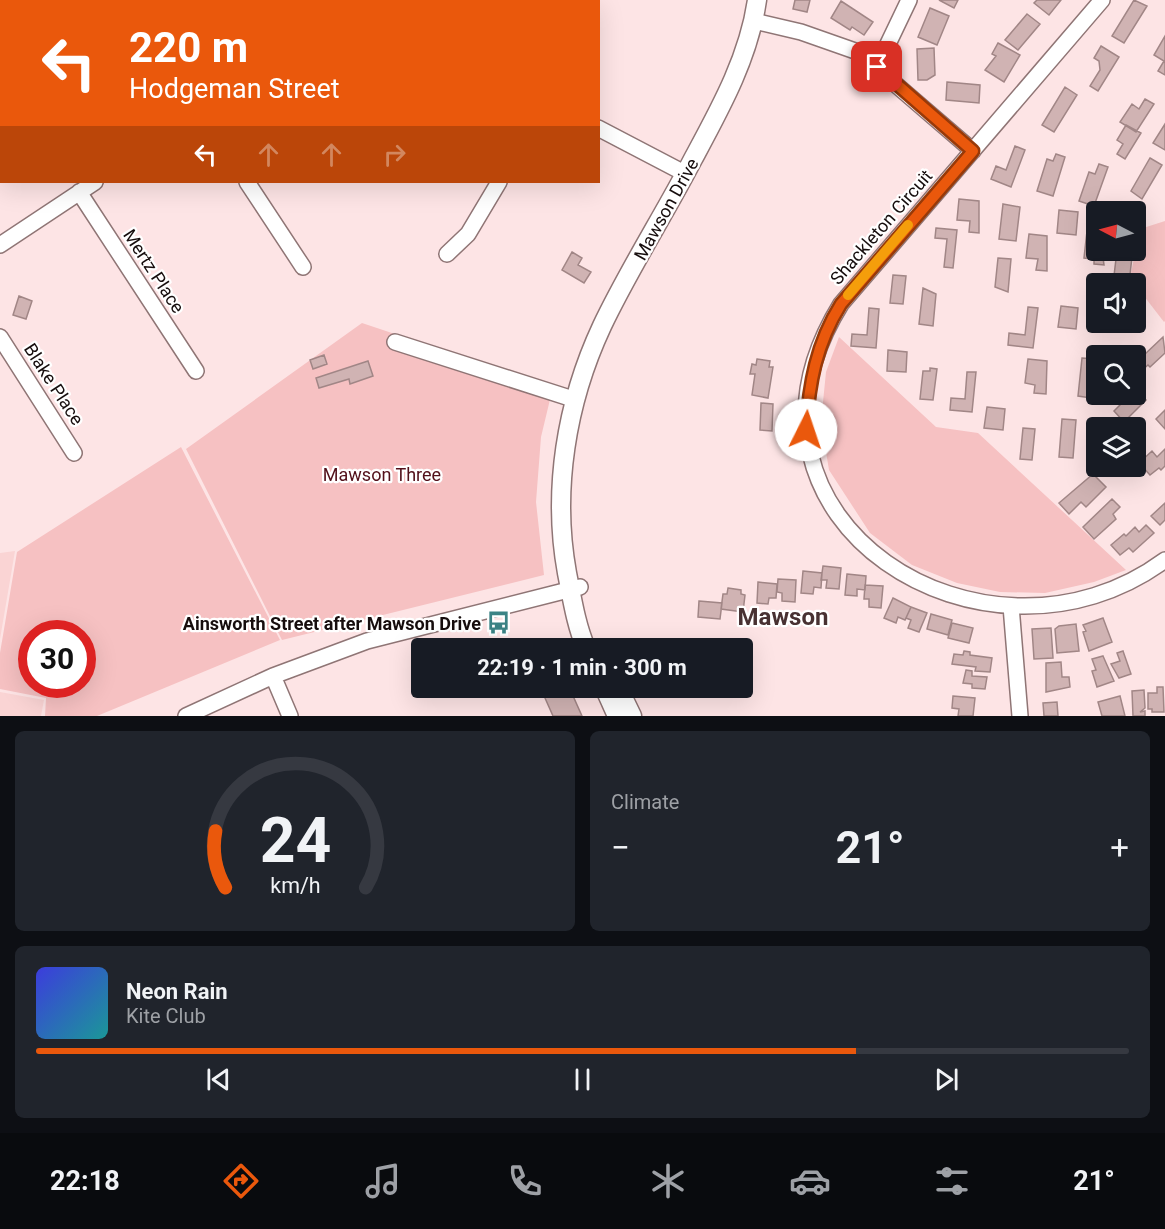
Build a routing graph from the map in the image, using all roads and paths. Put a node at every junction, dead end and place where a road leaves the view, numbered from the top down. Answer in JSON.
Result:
{"nodes":[{"id":1,"x":757,"y":0,"type":"edge"},
{"id":2,"x":909,"y":0,"type":"edge"},
{"id":3,"x":1102,"y":0,"type":"edge"},
{"id":4,"x":754,"y":21,"type":"junction"},
{"id":5,"x":877,"y":67,"type":"junction"},
{"id":6,"x":600,"y":129,"type":"edge"},
{"id":7,"x":973,"y":151,"type":"junction"},
{"id":8,"x":686,"y":174,"type":"junction"},
{"id":9,"x":93,"y":183,"type":"edge"},
{"id":10,"x":248,"y":183,"type":"edge"},
{"id":11,"x":498,"y":183,"type":"edge"},
{"id":12,"x":79,"y":192,"type":"junction"},
{"id":13,"x":0,"y":245,"type":"edge"},
{"id":14,"x":447,"y":254,"type":"dead end"},
{"id":15,"x":303,"y":267,"type":"dead end"},
{"id":16,"x":0,"y":337,"type":"edge"},
{"id":17,"x":395,"y":342,"type":"dead end"},
{"id":18,"x":196,"y":371,"type":"dead end"},
{"id":19,"x":575,"y":409,"type":"junction"},
{"id":20,"x":74,"y":453,"type":"dead end"},
{"id":21,"x":1165,"y":560,"type":"edge"},
{"id":22,"x":576,"y":592,"type":"junction"},
{"id":23,"x":1011,"y":606,"type":"junction"},
{"id":24,"x":584,"y":638,"type":"edge"},
{"id":25,"x":594,"y":638,"type":"edge"},
{"id":26,"x":273,"y":676,"type":"junction"},
{"id":27,"x":609,"y":698,"type":"edge"},
{"id":28,"x":623,"y":698,"type":"edge"},
{"id":29,"x":186,"y":716,"type":"edge"},
{"id":30,"x":290,"y":716,"type":"edge"},
{"id":31,"x":617,"y":716,"type":"edge"},
{"id":32,"x":632,"y":716,"type":"edge"},
{"id":33,"x":1020,"y":716,"type":"edge"}],
"edges":[{"from":1,"to":4,"type":"main road","name":"Mawson Drive"},
{"from":2,"to":5,"type":"street"},
{"from":3,"to":7,"type":"street","name":"Shackleton Circuit"},
{"from":4,"to":5,"type":"street"},
{"from":4,"to":8,"type":"main road","name":"Mawson Drive"},
{"from":5,"to":7,"type":"street"},
{"from":6,"to":8,"type":"street"},
{"from":7,"to":23,"type":"street","name":"Shackleton Circuit"},
{"from":8,"to":19,"type":"main road","name":"Mawson Drive"},
{"from":9,"to":12,"type":"street"},
{"from":10,"to":15,"type":"street"},
{"from":11,"to":14,"type":"street"},
{"from":12,"to":13,"type":"street"},
{"from":12,"to":18,"type":"street","name":"Mertz Place"},
{"from":16,"to":20,"type":"street","name":"Blake Place"},
{"from":17,"to":19,"type":"street"},
{"from":19,"to":22,"type":"main road","name":"Mawson Drive"},
{"from":21,"to":23,"type":"street","name":"Shackleton Circuit"},
{"from":22,"to":24,"type":"main road","name":"Mawson Drive"},
{"from":22,"to":25,"type":"main road","name":"Mawson Drive"},
{"from":22,"to":26,"type":"street"},
{"from":23,"to":33,"type":"street"},
{"from":26,"to":29,"type":"street"},
{"from":26,"to":30,"type":"street"},
{"from":27,"to":31,"type":"main road"},
{"from":28,"to":32,"type":"main road"}]}
